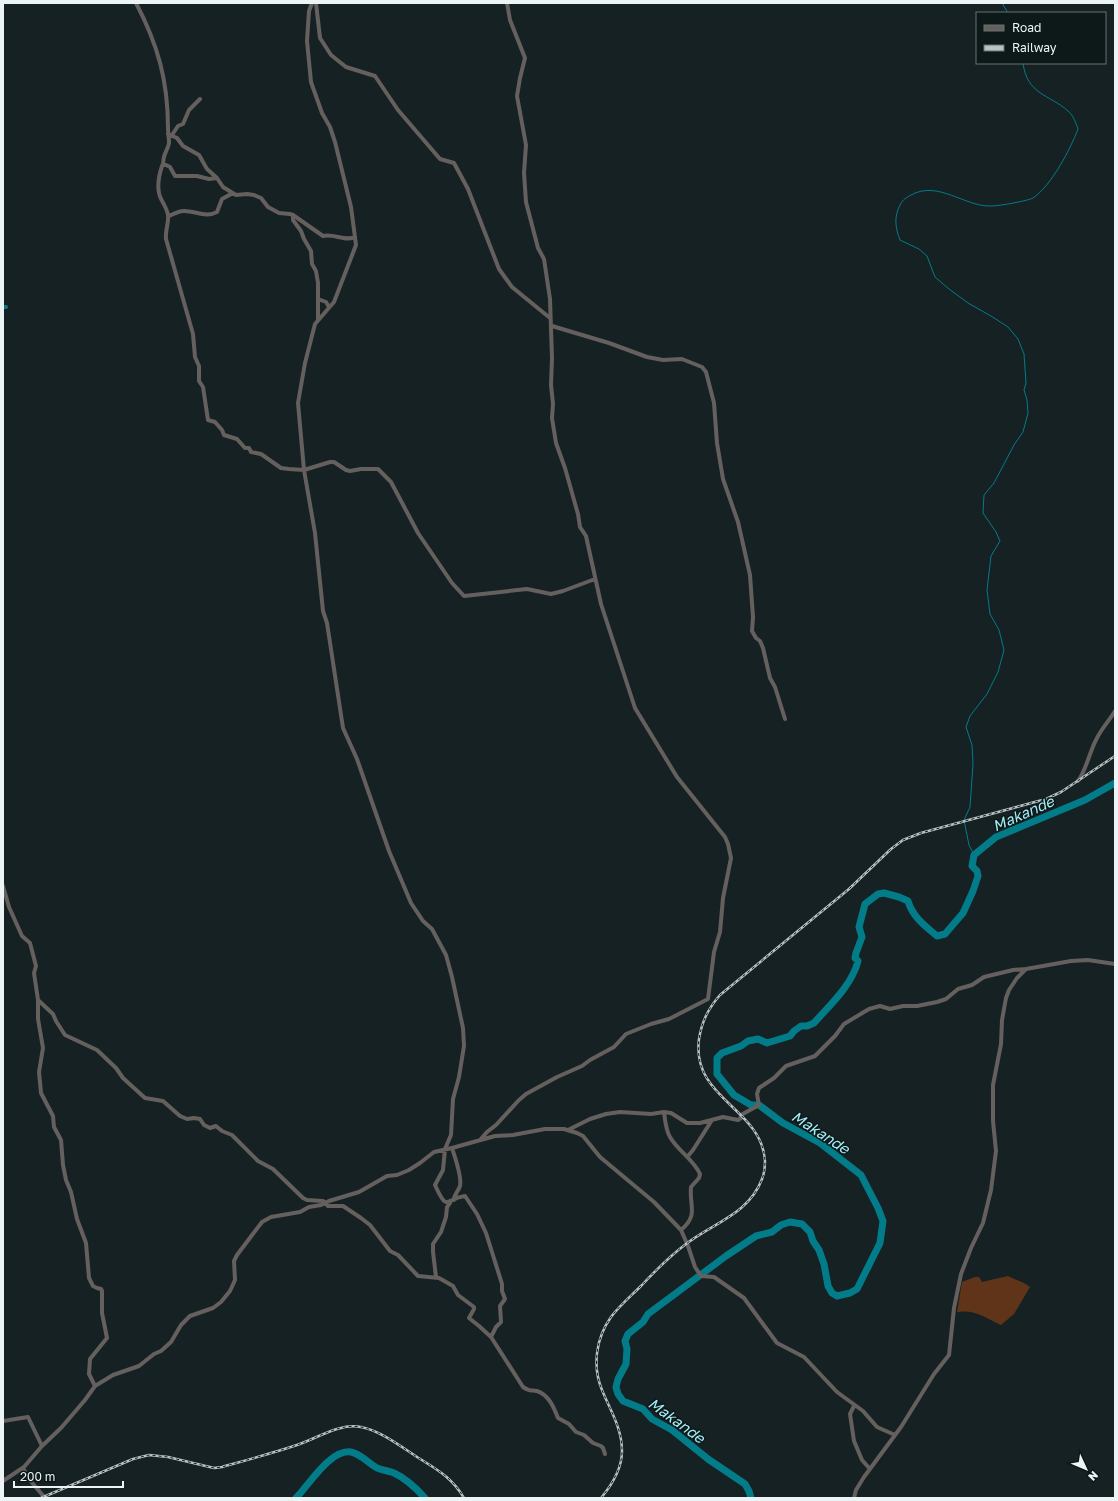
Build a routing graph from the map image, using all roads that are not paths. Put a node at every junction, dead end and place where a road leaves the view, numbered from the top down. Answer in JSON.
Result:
{"nodes":[{"id":1,"x":136,"y":3,"type":"edge"},
{"id":2,"x":312,"y":3,"type":"edge"},
{"id":3,"x":316,"y":3,"type":"edge"},
{"id":4,"x":507,"y":3,"type":"edge"},
{"id":5,"x":200,"y":99,"type":"dead end"},
{"id":6,"x":170,"y":135,"type":"junction"},
{"id":7,"x":163,"y":165,"type":"junction"},
{"id":8,"x":217,"y":178,"type":"junction"},
{"id":9,"x":233,"y":193,"type":"junction"},
{"id":10,"x":293,"y":215,"type":"junction"},
{"id":11,"x":169,"y":216,"type":"junction"},
{"id":12,"x":356,"y":237,"type":"junction"},
{"id":13,"x":318,"y":299,"type":"junction"},
{"id":14,"x":329,"y":307,"type":"junction"},
{"id":15,"x":550,"y":318,"type":"junction"},
{"id":16,"x":318,"y":320,"type":"junction"},
{"id":17,"x":552,"y":326,"type":"junction"},
{"id":18,"x":304,"y":470,"type":"junction"},
{"id":19,"x":594,"y":579,"type":"junction"},
{"id":20,"x":1115,"y":711,"type":"edge"},
{"id":21,"x":785,"y":719,"type":"dead end"},
{"id":22,"x":1078,"y":780,"type":"dead end"},
{"id":23,"x":3,"y":886,"type":"edge"},
{"id":24,"x":1115,"y":964,"type":"edge"},
{"id":25,"x":1026,"y":969,"type":"junction"},
{"id":26,"x":38,"y":1000,"type":"junction"},
{"id":27,"x":664,"y":1112,"type":"junction"},
{"id":28,"x":712,"y":1120,"type":"junction"},
{"id":29,"x":568,"y":1130,"type":"junction"},
{"id":30,"x":480,"y":1140,"type":"junction"},
{"id":31,"x":452,"y":1148,"type":"junction"},
{"id":32,"x":445,"y":1150,"type":"junction"},
{"id":33,"x":688,"y":1156,"type":"junction"},
{"id":34,"x":452,"y":1202,"type":"junction"},
{"id":35,"x":325,"y":1203,"type":"junction"},
{"id":36,"x":681,"y":1230,"type":"junction"},
{"id":37,"x":436,"y":1277,"type":"junction"},
{"id":38,"x":491,"y":1337,"type":"junction"},
{"id":39,"x":95,"y":1386,"type":"junction"},
{"id":40,"x":854,"y":1406,"type":"junction"},
{"id":41,"x":3,"y":1421,"type":"edge"},
{"id":42,"x":895,"y":1436,"type":"junction"},
{"id":43,"x":42,"y":1446,"type":"junction"},
{"id":44,"x":605,"y":1454,"type":"dead end"},
{"id":45,"x":23,"y":1468,"type":"junction"},
{"id":46,"x":870,"y":1469,"type":"junction"},
{"id":47,"x":3,"y":1481,"type":"edge"},
{"id":48,"x":45,"y":1498,"type":"edge"},
{"id":49,"x":854,"y":1498,"type":"edge"}],
"edges":[{"from":1,"to":6,"type":"street"},
{"from":2,"to":12,"type":"street"},
{"from":3,"to":15,"type":"street"},
{"from":4,"to":15,"type":"street"},
{"from":5,"to":6,"type":"street"},
{"from":6,"to":7,"type":"street"},
{"from":6,"to":8,"type":"street"},
{"from":7,"to":8,"type":"street"},
{"from":7,"to":11,"type":"street"},
{"from":8,"to":9,"type":"street"},
{"from":9,"to":10,"type":"street"},
{"from":9,"to":11,"type":"street"},
{"from":10,"to":12,"type":"street"},
{"from":10,"to":13,"type":"street"},
{"from":11,"to":18,"type":"street"},
{"from":12,"to":14,"type":"street"},
{"from":13,"to":14,"type":"street"},
{"from":13,"to":16,"type":"street"},
{"from":14,"to":16,"type":"street"},
{"from":15,"to":17,"type":"street"},
{"from":16,"to":18,"type":"street"},
{"from":17,"to":19,"type":"street"},
{"from":17,"to":21,"type":"street"},
{"from":18,"to":19,"type":"street"},
{"from":18,"to":32,"type":"street"},
{"from":19,"to":30,"type":"street"},
{"from":20,"to":22,"type":"street"},
{"from":23,"to":26,"type":"street"},
{"from":24,"to":25,"type":"street"},
{"from":25,"to":28,"type":"street"},
{"from":25,"to":42,"type":"street"},
{"from":26,"to":35,"type":"street"},
{"from":26,"to":39,"type":"street"},
{"from":27,"to":28,"type":"street"},
{"from":27,"to":29,"type":"street"},
{"from":27,"to":33,"type":"street"},
{"from":28,"to":33,"type":"street"},
{"from":29,"to":30,"type":"street"},
{"from":29,"to":36,"type":"street"},
{"from":30,"to":31,"type":"street"},
{"from":31,"to":32,"type":"street"},
{"from":31,"to":34,"type":"street"},
{"from":32,"to":34,"type":"street"},
{"from":32,"to":35,"type":"street"},
{"from":33,"to":36,"type":"street"},
{"from":34,"to":37,"type":"street"},
{"from":34,"to":38,"type":"street"},
{"from":35,"to":37,"type":"street"},
{"from":35,"to":39,"type":"street"},
{"from":36,"to":40,"type":"street"},
{"from":37,"to":38,"type":"street"},
{"from":38,"to":44,"type":"street"},
{"from":39,"to":43,"type":"street"},
{"from":40,"to":42,"type":"street"},
{"from":40,"to":46,"type":"street"},
{"from":41,"to":43,"type":"street"},
{"from":42,"to":46,"type":"street"},
{"from":43,"to":45,"type":"street"},
{"from":45,"to":47,"type":"street"},
{"from":45,"to":48,"type":"street"},
{"from":46,"to":49,"type":"street"}]}
